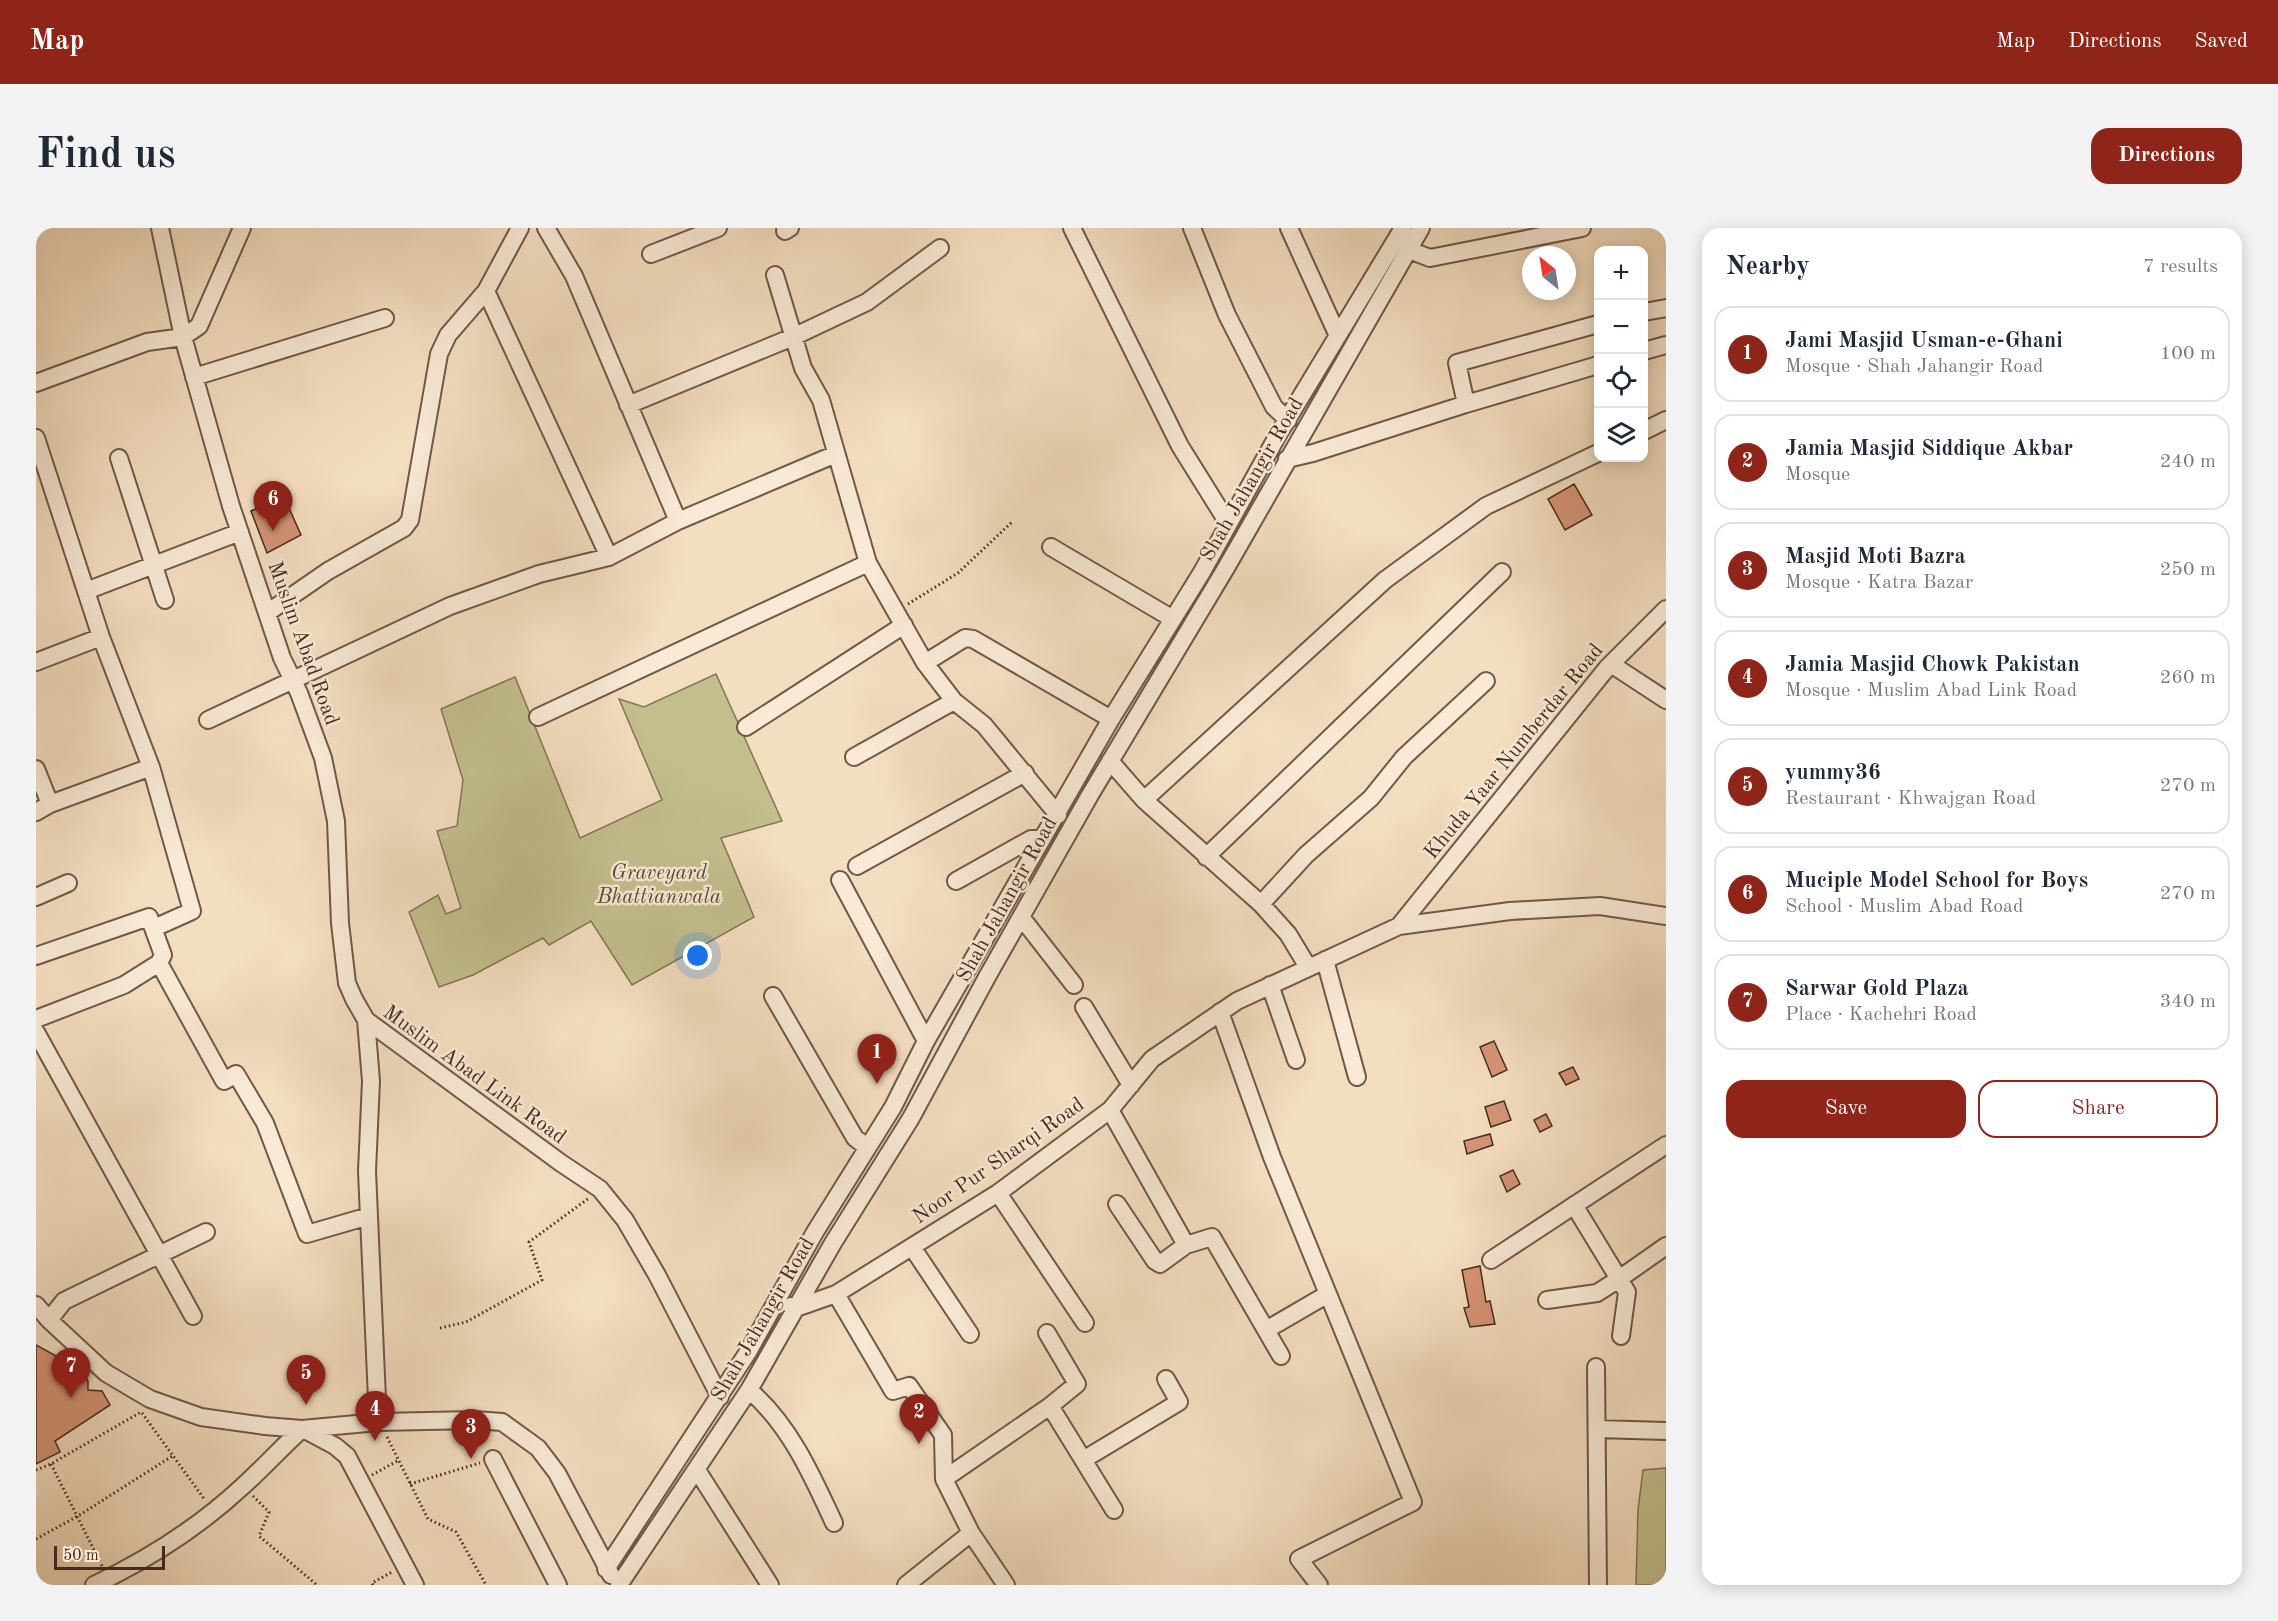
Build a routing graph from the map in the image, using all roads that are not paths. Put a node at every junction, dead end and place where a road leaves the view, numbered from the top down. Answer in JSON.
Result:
{"nodes":[{"id":1,"x":160,"y":228,"type":"edge"},
{"id":2,"x":242,"y":228,"type":"edge"},
{"id":3,"x":520,"y":228,"type":"edge"},
{"id":4,"x":546,"y":228,"type":"edge"},
{"id":5,"x":718,"y":228,"type":"edge"},
{"id":6,"x":1072,"y":228,"type":"edge"},
{"id":7,"x":1192,"y":228,"type":"edge"},
{"id":8,"x":1289,"y":228,"type":"edge"},
{"id":9,"x":1403,"y":228,"type":"edge"},
{"id":10,"x":1421,"y":228,"type":"edge"},
{"id":11,"x":1580,"y":228,"type":"edge"},
{"id":12,"x":940,"y":248,"type":"dead end"},
{"id":13,"x":1409,"y":250,"type":"junction"},
{"id":14,"x":651,"y":254,"type":"dead end"},
{"id":15,"x":775,"y":275,"type":"dead end"},
{"id":16,"x":486,"y":291,"type":"junction"},
{"id":17,"x":1666,"y":308,"type":"edge"},
{"id":18,"x":1648,"y":311,"type":"edge"},
{"id":19,"x":385,"y":318,"type":"dead end"},
{"id":20,"x":1594,"y":325,"type":"edge"},
{"id":21,"x":1338,"y":336,"type":"junction"},
{"id":22,"x":183,"y":337,"type":"junction"},
{"id":23,"x":793,"y":337,"type":"junction"},
{"id":24,"x":1666,"y":345,"type":"edge"},
{"id":25,"x":1648,"y":350,"type":"edge"},
{"id":26,"x":1594,"y":366,"type":"edge"},
{"id":27,"x":194,"y":377,"type":"junction"},
{"id":28,"x":36,"y":383,"type":"edge"},
{"id":29,"x":1466,"y":404,"type":"junction"},
{"id":30,"x":628,"y":405,"type":"junction"},
{"id":31,"x":1288,"y":420,"type":"junction"},
{"id":32,"x":1666,"y":420,"type":"edge"},
{"id":33,"x":1648,"y":429,"type":"edge"},
{"id":34,"x":36,"y":438,"type":"edge"},
{"id":35,"x":836,"y":454,"type":"junction"},
{"id":36,"x":1594,"y":455,"type":"edge"},
{"id":37,"x":119,"y":458,"type":"dead end"},
{"id":38,"x":1287,"y":459,"type":"junction"},
{"id":39,"x":678,"y":521,"type":"junction"},
{"id":40,"x":1227,"y":523,"type":"junction"},
{"id":41,"x":240,"y":532,"type":"junction"},
{"id":42,"x":1051,"y":547,"type":"dead end"},
{"id":43,"x":609,"y":556,"type":"junction"},
{"id":44,"x":868,"y":563,"type":"junction"},
{"id":45,"x":154,"y":565,"type":"junction"},
{"id":46,"x":1502,"y":572,"type":"dead end"},
{"id":47,"x":86,"y":591,"type":"junction"},
{"id":48,"x":165,"y":600,"type":"dead end"},
{"id":49,"x":1666,"y":609,"type":"edge"},
{"id":50,"x":267,"y":613,"type":"junction"},
{"id":51,"x":900,"y":618,"type":"junction"},
{"id":52,"x":1173,"y":619,"type":"junction"},
{"id":53,"x":101,"y":637,"type":"junction"},
{"id":54,"x":36,"y":662,"type":"edge"},
{"id":55,"x":926,"y":663,"type":"junction"},
{"id":56,"x":1611,"y":664,"type":"junction"},
{"id":57,"x":292,"y":680,"type":"junction"},
{"id":58,"x":1486,"y":681,"type":"dead end"},
{"id":59,"x":1666,"y":700,"type":"edge"},
{"id":60,"x":954,"y":701,"type":"junction"},
{"id":61,"x":538,"y":717,"type":"dead end"},
{"id":62,"x":1112,"y":719,"type":"junction"},
{"id":63,"x":208,"y":720,"type":"dead end"},
{"id":64,"x":746,"y":727,"type":"dead end"},
{"id":65,"x":854,"y":758,"type":"dead end"},
{"id":66,"x":1110,"y":761,"type":"junction"},
{"id":67,"x":151,"y":767,"type":"junction"},
{"id":68,"x":36,"y":769,"type":"edge"},
{"id":69,"x":1025,"y":773,"type":"junction"},
{"id":70,"x":1144,"y":800,"type":"junction"},
{"id":71,"x":43,"y":808,"type":"edge"},
{"id":72,"x":1058,"y":815,"type":"junction"},
{"id":73,"x":1042,"y":839,"type":"junction"},
{"id":74,"x":1206,"y":856,"type":"junction"},
{"id":75,"x":857,"y":866,"type":"dead end"},
{"id":76,"x":840,"y":880,"type":"dead end"},
{"id":77,"x":956,"y":881,"type":"dead end"},
{"id":78,"x":68,"y":883,"type":"dead end"},
{"id":79,"x":36,"y":897,"type":"edge"},
{"id":80,"x":1261,"y":904,"type":"junction"},
{"id":81,"x":1666,"y":916,"type":"edge"},
{"id":82,"x":1021,"y":917,"type":"junction"},
{"id":83,"x":1399,"y":926,"type":"junction"},
{"id":84,"x":154,"y":928,"type":"junction"},
{"id":85,"x":36,"y":956,"type":"edge"},
{"id":86,"x":1325,"y":960,"type":"junction"},
{"id":87,"x":159,"y":963,"type":"junction"},
{"id":88,"x":1308,"y":967,"type":"junction"},
{"id":89,"x":1074,"y":985,"type":"dead end"},
{"id":90,"x":1270,"y":985,"type":"junction"},
{"id":91,"x":773,"y":996,"type":"dead end"},
{"id":92,"x":1084,"y":1006,"type":"dead end"},
{"id":93,"x":1220,"y":1012,"type":"junction"},
{"id":94,"x":36,"y":1019,"type":"edge"},
{"id":95,"x":366,"y":1020,"type":"junction"},
{"id":96,"x":36,"y":1032,"type":"edge"},
{"id":97,"x":926,"y":1041,"type":"junction"},
{"id":98,"x":1296,"y":1060,"type":"dead end"},
{"id":99,"x":1357,"y":1077,"type":"dead end"},
{"id":100,"x":1131,"y":1085,"type":"junction"},
{"id":101,"x":1110,"y":1110,"type":"junction"},
{"id":102,"x":1666,"y":1145,"type":"edge"},
{"id":103,"x":867,"y":1148,"type":"junction"},
{"id":104,"x":998,"y":1192,"type":"junction"},
{"id":105,"x":1117,"y":1204,"type":"dead end"},
{"id":106,"x":1574,"y":1205,"type":"junction"},
{"id":107,"x":369,"y":1216,"type":"junction"},
{"id":108,"x":206,"y":1232,"type":"dead end"},
{"id":109,"x":1186,"y":1245,"type":"junction"},
{"id":110,"x":1666,"y":1246,"type":"edge"},
{"id":111,"x":912,"y":1247,"type":"junction"},
{"id":112,"x":159,"y":1255,"type":"junction"},
{"id":113,"x":1491,"y":1260,"type":"dead end"},
{"id":114,"x":1619,"y":1278,"type":"junction"},
{"id":115,"x":836,"y":1294,"type":"junction"},
{"id":116,"x":1328,"y":1294,"type":"junction"},
{"id":117,"x":776,"y":1300,"type":"junction"},
{"id":118,"x":1547,"y":1300,"type":"dead end"},
{"id":119,"x":36,"y":1305,"type":"edge"},
{"id":120,"x":796,"y":1308,"type":"junction"},
{"id":121,"x":193,"y":1316,"type":"dead end"},
{"id":122,"x":49,"y":1320,"type":"junction"},
{"id":123,"x":1085,"y":1323,"type":"dead end"},
{"id":124,"x":1266,"y":1330,"type":"junction"},
{"id":125,"x":1047,"y":1333,"type":"dead end"},
{"id":126,"x":970,"y":1334,"type":"dead end"},
{"id":127,"x":1621,"y":1336,"type":"dead end"},
{"id":128,"x":1281,"y":1356,"type":"dead end"},
{"id":129,"x":1596,"y":1367,"type":"dead end"},
{"id":130,"x":1166,"y":1379,"type":"dead end"},
{"id":131,"x":749,"y":1390,"type":"junction"},
{"id":132,"x":720,"y":1396,"type":"junction"},
{"id":133,"x":1050,"y":1406,"type":"junction"},
{"id":134,"x":378,"y":1422,"type":"junction"},
{"id":135,"x":302,"y":1429,"type":"junction"},
{"id":136,"x":1597,"y":1429,"type":"junction"},
{"id":137,"x":1666,"y":1431,"type":"edge"},
{"id":138,"x":493,"y":1459,"type":"road end"},
{"id":139,"x":1083,"y":1460,"type":"junction"},
{"id":140,"x":697,"y":1470,"type":"junction"},
{"id":141,"x":944,"y":1479,"type":"junction"},
{"id":142,"x":1114,"y":1510,"type":"dead end"},
{"id":143,"x":834,"y":1523,"type":"dead end"},
{"id":144,"x":970,"y":1533,"type":"junction"},
{"id":145,"x":608,"y":1577,"type":"edge"},
{"id":146,"x":101,"y":1582,"type":"edge"},
{"id":147,"x":415,"y":1585,"type":"edge"},
{"id":148,"x":558,"y":1585,"type":"edge"},
{"id":149,"x":619,"y":1585,"type":"edge"},
{"id":150,"x":770,"y":1585,"type":"edge"},
{"id":151,"x":906,"y":1585,"type":"edge"},
{"id":152,"x":1006,"y":1585,"type":"edge"},
{"id":153,"x":1320,"y":1585,"type":"edge"},
{"id":154,"x":1598,"y":1585,"type":"edge"}],
"edges":[{"from":1,"to":22,"type":"street","name":"Muslim Abad Road"},
{"from":2,"to":22,"type":"street"},
{"from":3,"to":16,"type":"street"},
{"from":4,"to":30,"type":"street"},
{"from":5,"to":14,"type":"street"},
{"from":6,"to":40,"type":"street"},
{"from":7,"to":31,"type":"street"},
{"from":8,"to":21,"type":"street"},
{"from":9,"to":21,"type":"street","name":"Shah Jahangir Road"},
{"from":10,"to":13,"type":"street","name":"Shah Jahangir Road"},
{"from":11,"to":13,"type":"street"},
{"from":12,"to":23,"type":"street"},
{"from":13,"to":38,"type":"street","name":"Shah Jahangir Road"},
{"from":15,"to":23,"type":"street"},
{"from":16,"to":43,"type":"street"},
{"from":16,"to":50,"type":"street"},
{"from":17,"to":18,"type":"street"},
{"from":19,"to":27,"type":"street"},
{"from":20,"to":29,"type":"street"},
{"from":21,"to":31,"type":"street","name":"Shah Jahangir Road"},
{"from":22,"to":27,"type":"street","name":"Muslim Abad Road"},
{"from":22,"to":28,"type":"street"},
{"from":23,"to":30,"type":"street"},
{"from":23,"to":35,"type":"street"},
{"from":24,"to":25,"type":"street"},
{"from":26,"to":29,"type":"street"},
{"from":27,"to":41,"type":"street","name":"Muslim Abad Road"},
{"from":29,"to":38,"type":"street"},
{"from":30,"to":39,"type":"street"},
{"from":31,"to":40,"type":"street","name":"Shah Jahangir Road"},
{"from":32,"to":33,"type":"street"},
{"from":34,"to":47,"type":"street"},
{"from":35,"to":39,"type":"street"},
{"from":35,"to":44,"type":"street"},
{"from":36,"to":70,"type":"street"},
{"from":37,"to":45,"type":"street"},
{"from":38,"to":66,"type":"street","name":"Shah Jahangir Road"},
{"from":39,"to":43,"type":"street"},
{"from":40,"to":52,"type":"street","name":"Shah Jahangir Road"},
{"from":41,"to":45,"type":"street"},
{"from":41,"to":50,"type":"street","name":"Muslim Abad Road"},
{"from":42,"to":52,"type":"street"},
{"from":43,"to":57,"type":"street"},
{"from":44,"to":51,"type":"street"},
{"from":44,"to":61,"type":"street"},
{"from":45,"to":47,"type":"street"},
{"from":45,"to":48,"type":"street"},
{"from":46,"to":74,"type":"street"},
{"from":47,"to":53,"type":"street"},
{"from":49,"to":56,"type":"street","name":"Khuda Yaar Numberdar Road"},
{"from":50,"to":57,"type":"street","name":"Muslim Abad Road"},
{"from":51,"to":55,"type":"street"},
{"from":51,"to":64,"type":"street"},
{"from":52,"to":62,"type":"street","name":"Shah Jahangir Road"},
{"from":53,"to":54,"type":"street"},
{"from":53,"to":67,"type":"street"},
{"from":55,"to":60,"type":"street"},
{"from":55,"to":62,"type":"street"},
{"from":56,"to":59,"type":"street"},
{"from":56,"to":83,"type":"street","name":"Khuda Yaar Numberdar Road"},
{"from":57,"to":63,"type":"street"},
{"from":57,"to":95,"type":"street","name":"Muslim Abad Road"},
{"from":58,"to":80,"type":"street"},
{"from":60,"to":65,"type":"street"},
{"from":60,"to":69,"type":"street"},
{"from":62,"to":72,"type":"street","name":"Shah Jahangir Road"},
{"from":66,"to":70,"type":"street"},
{"from":66,"to":82,"type":"street","name":"Shah Jahangir Road"},
{"from":67,"to":71,"type":"street"},
{"from":67,"to":84,"type":"street"},
{"from":68,"to":71,"type":"street"},
{"from":69,"to":72,"type":"street"},
{"from":69,"to":75,"type":"street"},
{"from":70,"to":74,"type":"street"},
{"from":72,"to":73,"type":"street","name":"Shah Jahangir Road"},
{"from":73,"to":77,"type":"street"},
{"from":73,"to":97,"type":"street","name":"Shah Jahangir Road"},
{"from":74,"to":80,"type":"street"},
{"from":76,"to":97,"type":"street"},
{"from":78,"to":79,"type":"street"},
{"from":80,"to":88,"type":"street"},
{"from":81,"to":83,"type":"street"},
{"from":82,"to":89,"type":"street"},
{"from":82,"to":120,"type":"street","name":"Shah Jahangir Road"},
{"from":83,"to":86,"type":"street","name":"Noor Pur Sharqi Road"},
{"from":84,"to":85,"type":"street"},
{"from":84,"to":87,"type":"street"},
{"from":86,"to":88,"type":"street","name":"Noor Pur Sharqi Road"},
{"from":86,"to":99,"type":"street"},
{"from":87,"to":94,"type":"street"},
{"from":87,"to":107,"type":"street"},
{"from":88,"to":90,"type":"street","name":"Noor Pur Sharqi Road"},
{"from":90,"to":93,"type":"street","name":"Noor Pur Sharqi Road"},
{"from":90,"to":98,"type":"street"},
{"from":91,"to":103,"type":"street"},
{"from":92,"to":100,"type":"street"},
{"from":93,"to":100,"type":"street","name":"Noor Pur Sharqi Road"},
{"from":93,"to":116,"type":"street"},
{"from":95,"to":107,"type":"street","name":"Muslim Abad Link Road"},
{"from":95,"to":132,"type":"street","name":"Muslim Abad Link Road"},
{"from":96,"to":112,"type":"street"},
{"from":97,"to":103,"type":"street","name":"Shah Jahangir Road"},
{"from":100,"to":101,"type":"street","name":"Noor Pur Sharqi Road"},
{"from":101,"to":104,"type":"street","name":"Noor Pur Sharqi Road"},
{"from":101,"to":109,"type":"street"},
{"from":102,"to":106,"type":"street"},
{"from":103,"to":117,"type":"street","name":"Shah Jahangir Road"},
{"from":104,"to":111,"type":"street","name":"Noor Pur Sharqi Road"},
{"from":104,"to":123,"type":"street"},
{"from":105,"to":109,"type":"street"},
{"from":106,"to":113,"type":"street"},
{"from":106,"to":114,"type":"street"},
{"from":107,"to":134,"type":"street","name":"Muslim Abad Link Road"},
{"from":108,"to":112,"type":"street"},
{"from":109,"to":124,"type":"street"},
{"from":110,"to":114,"type":"street"},
{"from":111,"to":115,"type":"street","name":"Noor Pur Sharqi Road"},
{"from":111,"to":126,"type":"street"},
{"from":112,"to":121,"type":"street"},
{"from":112,"to":122,"type":"street"},
{"from":114,"to":118,"type":"street"},
{"from":114,"to":127,"type":"street"},
{"from":115,"to":120,"type":"street","name":"Noor Pur Sharqi Road"},
{"from":115,"to":141,"type":"street"},
{"from":116,"to":124,"type":"street"},
{"from":116,"to":153,"type":"street"},
{"from":117,"to":120,"type":"street"},
{"from":117,"to":132,"type":"street","name":"Shah Jahangir Road"},
{"from":119,"to":122,"type":"street"},
{"from":120,"to":131,"type":"street","name":"Shah Jahangir Road"},
{"from":122,"to":135,"type":"street"},
{"from":124,"to":128,"type":"street"},
{"from":125,"to":133,"type":"street"},
{"from":129,"to":136,"type":"street"},
{"from":130,"to":139,"type":"street"},
{"from":131,"to":140,"type":"street","name":"Shah Jahangir Road"},
{"from":131,"to":143,"type":"street"},
{"from":132,"to":145,"type":"street","name":"Shah Jahangir Road"},
{"from":133,"to":139,"type":"street"},
{"from":133,"to":141,"type":"street"},
{"from":134,"to":135,"type":"street"},
{"from":134,"to":145,"type":"street"},
{"from":135,"to":146,"type":"street"},
{"from":135,"to":147,"type":"street"},
{"from":136,"to":137,"type":"street"},
{"from":136,"to":154,"type":"street"},
{"from":138,"to":148,"type":"street"},
{"from":139,"to":142,"type":"street"},
{"from":140,"to":149,"type":"street","name":"Shah Jahangir Road"},
{"from":140,"to":150,"type":"street"},
{"from":141,"to":144,"type":"street"},
{"from":144,"to":151,"type":"street"},
{"from":144,"to":152,"type":"street"},
{"from":145,"to":149,"type":"street"}]}
